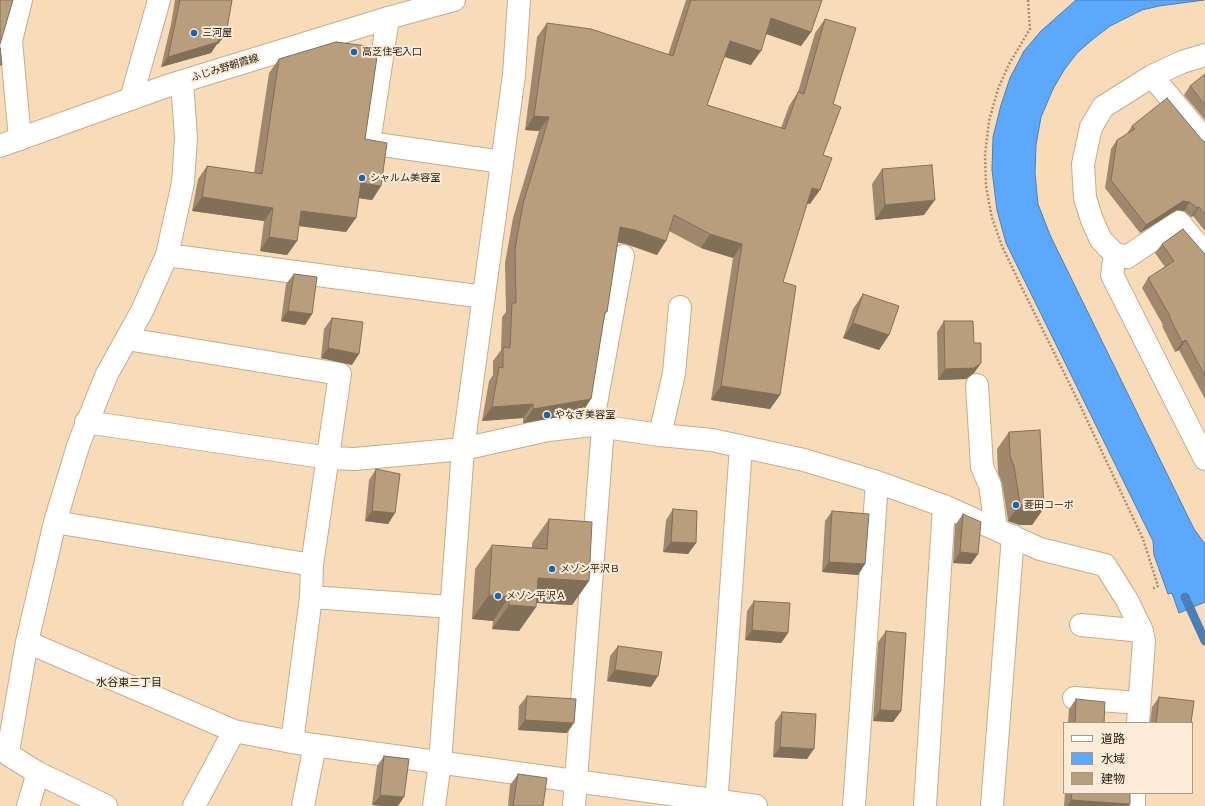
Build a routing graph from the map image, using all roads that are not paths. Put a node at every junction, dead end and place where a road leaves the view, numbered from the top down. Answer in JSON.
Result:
{"nodes":[{"id":1,"x":21,"y":0,"type":"edge"},
{"id":2,"x":159,"y":0,"type":"edge"},
{"id":3,"x":454,"y":0,"type":"edge"},
{"id":4,"x":519,"y":0,"type":"edge"},
{"id":5,"x":400,"y":10,"type":"edge"},
{"id":6,"x":1205,"y":55,"type":"edge"},
{"id":7,"x":1152,"y":76,"type":"junction"},
{"id":8,"x":182,"y":82,"type":"junction"},
{"id":9,"x":130,"y":99,"type":"junction"},
{"id":10,"x":20,"y":139,"type":"junction"},
{"id":11,"x":1205,"y":140,"type":"edge"},
{"id":12,"x":0,"y":146,"type":"edge"},
{"id":13,"x":502,"y":162,"type":"junction"},
{"id":14,"x":1115,"y":254,"type":"junction"},
{"id":15,"x":1205,"y":254,"type":"edge"},
{"id":16,"x":167,"y":255,"type":"junction"},
{"id":17,"x":623,"y":256,"type":"dead end"},
{"id":18,"x":484,"y":297,"type":"junction"},
{"id":19,"x":680,"y":307,"type":"dead end"},
{"id":20,"x":126,"y":339,"type":"junction"},
{"id":21,"x":977,"y":385,"type":"dead end"},
{"id":22,"x":86,"y":422,"type":"junction"},
{"id":23,"x":598,"y":426,"type":"junction"},
{"id":24,"x":660,"y":435,"type":"junction"},
{"id":25,"x":741,"y":446,"type":"junction"},
{"id":26,"x":463,"y":449,"type":"junction"},
{"id":27,"x":329,"y":458,"type":"junction"},
{"id":28,"x":1205,"y":459,"type":"edge"},
{"id":29,"x":877,"y":482,"type":"junction"},
{"id":30,"x":944,"y":506,"type":"junction"},
{"id":31,"x":55,"y":522,"type":"junction"},
{"id":32,"x":1004,"y":532,"type":"junction"},
{"id":33,"x":312,"y":565,"type":"junction"},
{"id":34,"x":311,"y":597,"type":"junction"},
{"id":35,"x":450,"y":607,"type":"junction"},
{"id":36,"x":1081,"y":625,"type":"dead end"},
{"id":37,"x":1142,"y":631,"type":"junction"},
{"id":38,"x":27,"y":642,"type":"junction"},
{"id":39,"x":1074,"y":698,"type":"dead end"},
{"id":40,"x":1139,"y":713,"type":"edge"},
{"id":41,"x":234,"y":731,"type":"junction"},
{"id":42,"x":292,"y":742,"type":"junction"},
{"id":43,"x":315,"y":745,"type":"junction"},
{"id":44,"x":4,"y":747,"type":"edge"},
{"id":45,"x":440,"y":763,"type":"junction"},
{"id":46,"x":38,"y":772,"type":"junction"},
{"id":47,"x":578,"y":781,"type":"junction"},
{"id":48,"x":1134,"y":794,"type":"edge"},
{"id":49,"x":716,"y":803,"type":"edge"},
{"id":50,"x":28,"y":806,"type":"edge"},
{"id":51,"x":106,"y":806,"type":"edge"},
{"id":52,"x":194,"y":806,"type":"edge"},
{"id":53,"x":303,"y":806,"type":"edge"},
{"id":54,"x":434,"y":806,"type":"edge"},
{"id":55,"x":574,"y":806,"type":"edge"},
{"id":56,"x":756,"y":806,"type":"edge"},
{"id":57,"x":854,"y":806,"type":"edge"},
{"id":58,"x":925,"y":806,"type":"edge"},
{"id":59,"x":992,"y":806,"type":"edge"},
{"id":60,"x":1134,"y":806,"type":"edge"}],
"edges":[{"from":1,"to":10,"type":"street"},
{"from":2,"to":9,"type":"street"},
{"from":3,"to":5,"type":"street","name":"ふじみ野朝霞線"},
{"from":4,"to":13,"type":"street"},
{"from":5,"to":8,"type":"street","name":"ふじみ野朝霞線"},
{"from":5,"to":13,"type":"street"},
{"from":6,"to":7,"type":"street"},
{"from":7,"to":11,"type":"street"},
{"from":7,"to":14,"type":"street"},
{"from":8,"to":9,"type":"street","name":"ふじみ野朝霞線"},
{"from":8,"to":16,"type":"street"},
{"from":9,"to":10,"type":"street","name":"ふじみ野朝霞線"},
{"from":10,"to":12,"type":"street","name":"ふじみ野朝霞線"},
{"from":13,"to":18,"type":"street"},
{"from":14,"to":15,"type":"street"},
{"from":14,"to":28,"type":"street"},
{"from":16,"to":18,"type":"street"},
{"from":16,"to":20,"type":"street"},
{"from":17,"to":23,"type":"street"},
{"from":18,"to":26,"type":"street"},
{"from":19,"to":24,"type":"street"},
{"from":20,"to":22,"type":"street"},
{"from":20,"to":27,"type":"street"},
{"from":21,"to":32,"type":"street"},
{"from":22,"to":27,"type":"street"},
{"from":22,"to":31,"type":"street"},
{"from":23,"to":24,"type":"street"},
{"from":23,"to":26,"type":"street"},
{"from":23,"to":47,"type":"street"},
{"from":24,"to":25,"type":"street"},
{"from":25,"to":29,"type":"street"},
{"from":25,"to":49,"type":"street"},
{"from":26,"to":27,"type":"street"},
{"from":26,"to":35,"type":"street"},
{"from":27,"to":33,"type":"street"},
{"from":29,"to":30,"type":"street"},
{"from":29,"to":57,"type":"street"},
{"from":30,"to":32,"type":"street"},
{"from":30,"to":58,"type":"street"},
{"from":31,"to":33,"type":"street"},
{"from":31,"to":38,"type":"street"},
{"from":32,"to":37,"type":"street"},
{"from":32,"to":59,"type":"street"},
{"from":33,"to":34,"type":"street"},
{"from":34,"to":35,"type":"street"},
{"from":34,"to":42,"type":"street"},
{"from":35,"to":45,"type":"street"},
{"from":36,"to":37,"type":"street"},
{"from":37,"to":40,"type":"street"},
{"from":38,"to":41,"type":"street"},
{"from":38,"to":44,"type":"street"},
{"from":39,"to":40,"type":"street"},
{"from":41,"to":42,"type":"street"},
{"from":41,"to":52,"type":"street"},
{"from":42,"to":43,"type":"street"},
{"from":43,"to":45,"type":"street"},
{"from":43,"to":53,"type":"street"},
{"from":44,"to":46,"type":"street"},
{"from":45,"to":47,"type":"street"},
{"from":45,"to":54,"type":"street"},
{"from":46,"to":50,"type":"street"},
{"from":46,"to":51,"type":"street"},
{"from":47,"to":49,"type":"street"},
{"from":47,"to":55,"type":"street"},
{"from":48,"to":60,"type":"street"},
{"from":49,"to":56,"type":"street"}]}
